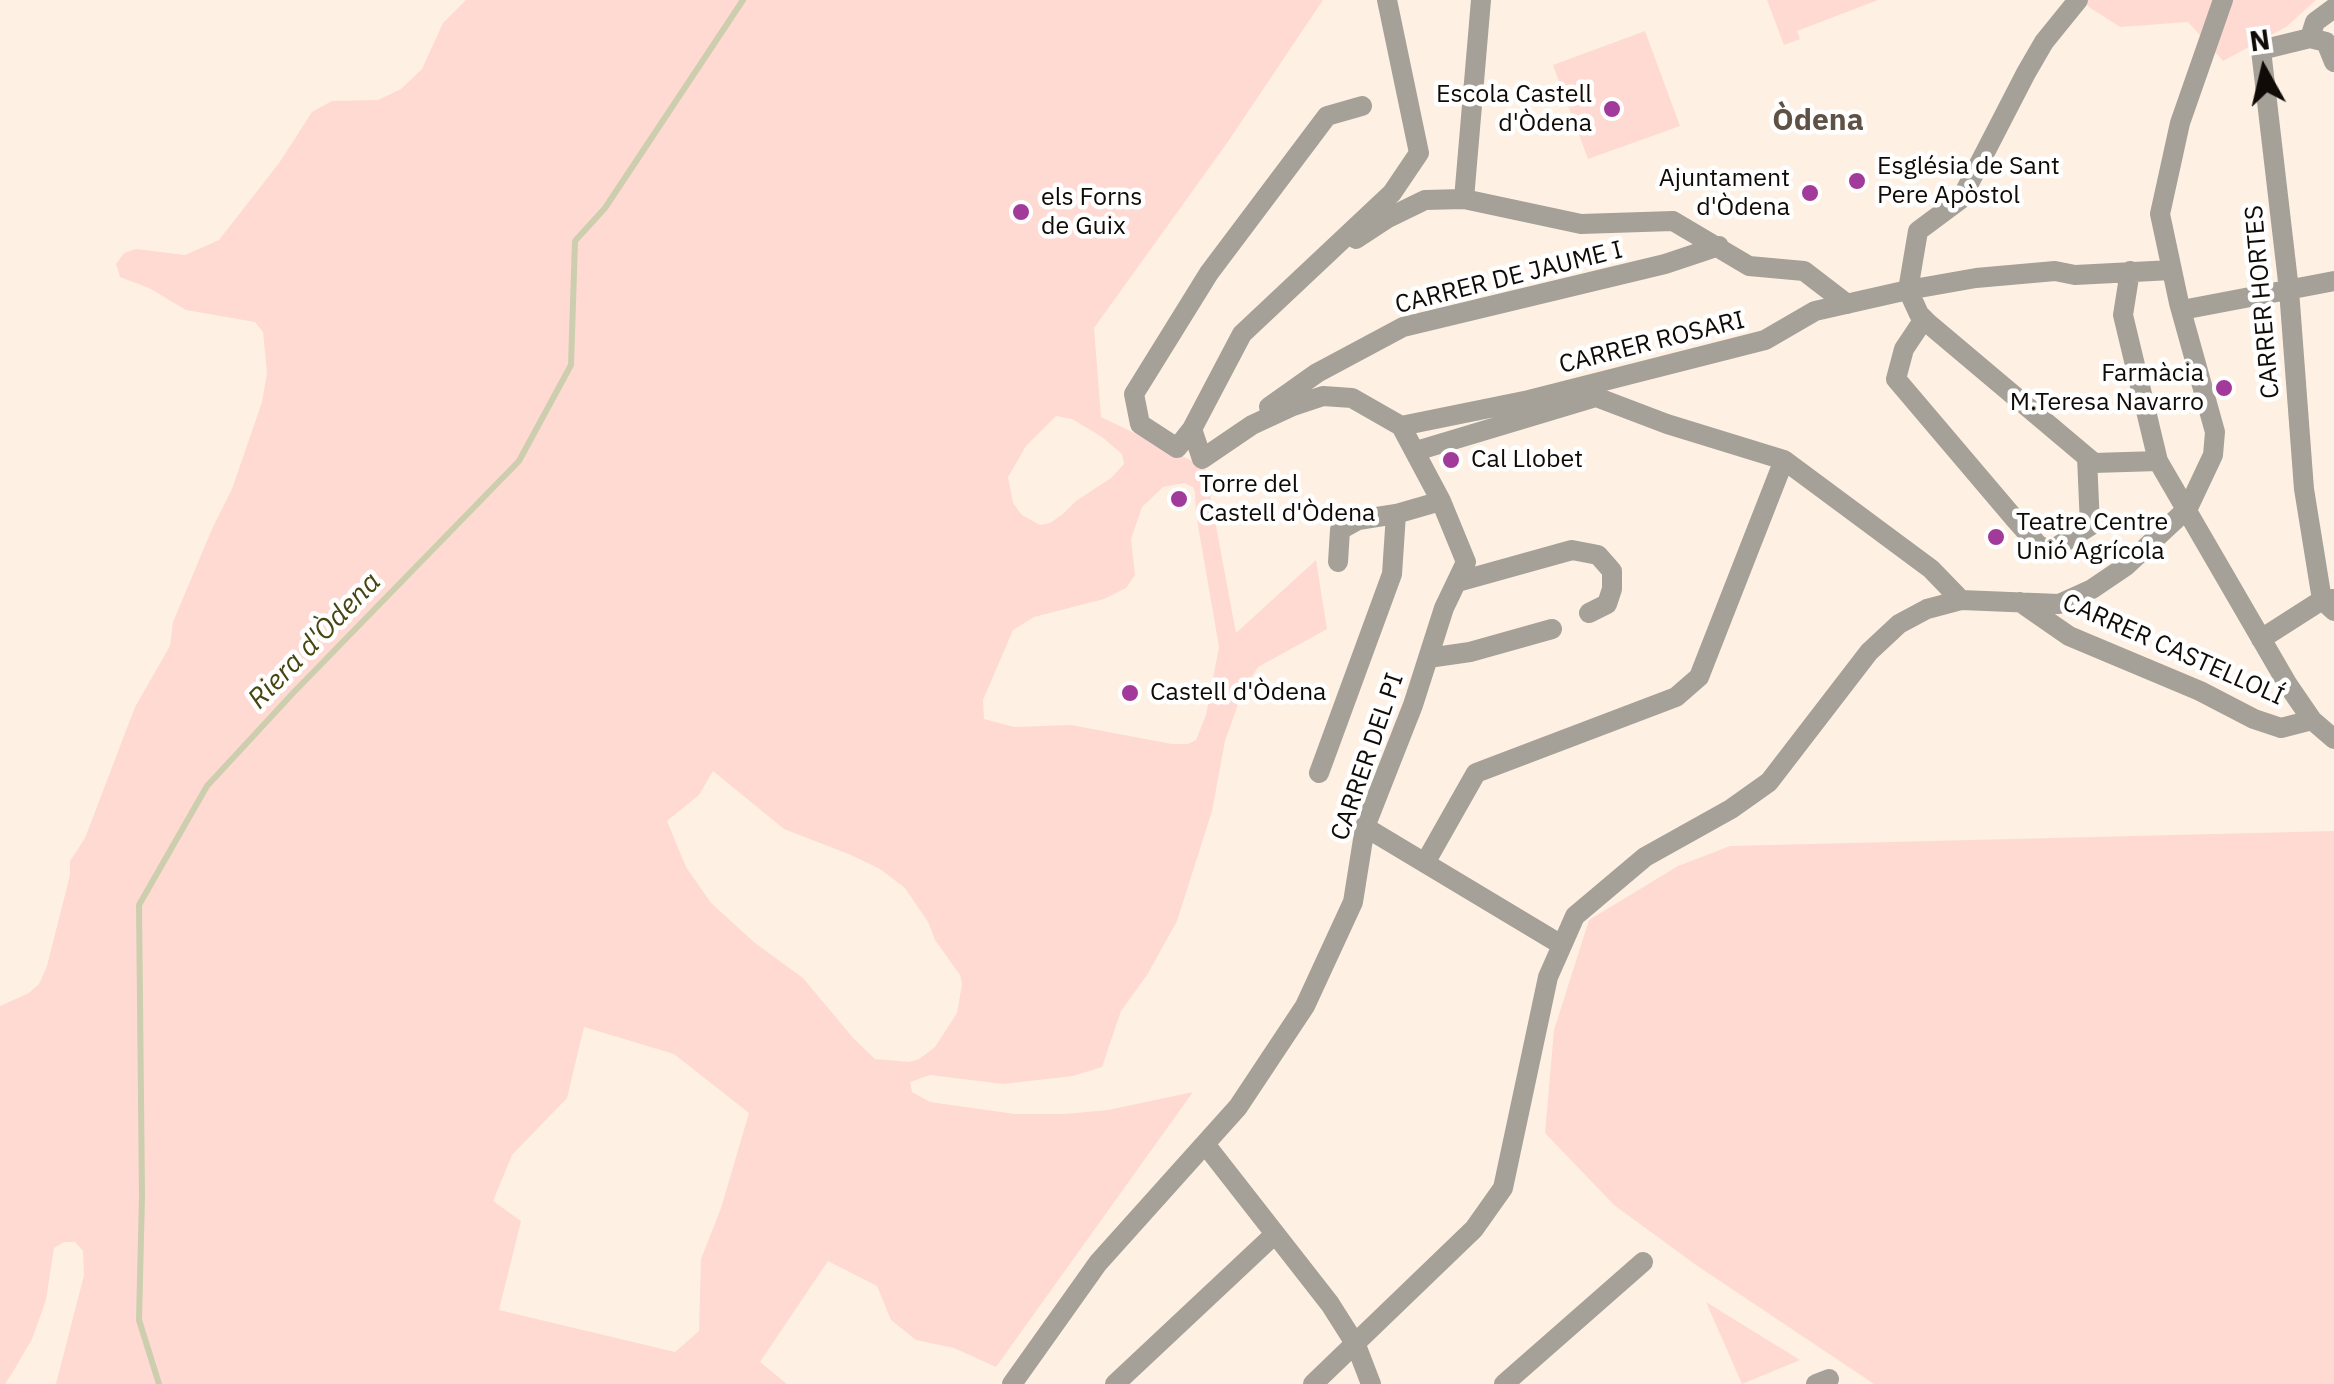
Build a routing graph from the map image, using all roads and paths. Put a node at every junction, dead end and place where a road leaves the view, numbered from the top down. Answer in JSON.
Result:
{"nodes":[{"id":1,"x":1387,"y":0,"type":"edge"},
{"id":2,"x":1481,"y":0,"type":"edge"},
{"id":3,"x":2078,"y":0,"type":"edge"},
{"id":4,"x":2223,"y":0,"type":"edge"},
{"id":5,"x":2334,"y":8,"type":"edge"},
{"id":6,"x":2323,"y":48,"type":"edge"},
{"id":7,"x":1362,"y":106,"type":"dead end"},
{"id":8,"x":1464,"y":199,"type":"junction"},
{"id":9,"x":1719,"y":246,"type":"junction"},
{"id":10,"x":1325,"y":255,"type":"junction"},
{"id":11,"x":2172,"y":270,"type":"junction"},
{"id":12,"x":2130,"y":271,"type":"junction"},
{"id":13,"x":2334,"y":281,"type":"edge"},
{"id":14,"x":1908,"y":290,"type":"junction"},
{"id":15,"x":2290,"y":290,"type":"junction"},
{"id":16,"x":1847,"y":304,"type":"junction"},
{"id":17,"x":2182,"y":310,"type":"junction"},
{"id":18,"x":1924,"y":319,"type":"junction"},
{"id":19,"x":1401,"y":426,"type":"junction"},
{"id":20,"x":1192,"y":429,"type":"junction"},
{"id":21,"x":1222,"y":446,"type":"junction"},
{"id":22,"x":1416,"y":451,"type":"junction"},
{"id":23,"x":2087,"y":457,"type":"junction"},
{"id":24,"x":1784,"y":460,"type":"junction"},
{"id":25,"x":2158,"y":461,"type":"junction"},
{"id":26,"x":1441,"y":502,"type":"junction"},
{"id":27,"x":2188,"y":508,"type":"junction"},
{"id":28,"x":1396,"y":514,"type":"junction"},
{"id":29,"x":1338,"y":562,"type":"dead end"},
{"id":30,"x":1457,"y":582,"type":"junction"},
{"id":31,"x":1961,"y":600,"type":"junction"},
{"id":32,"x":2018,"y":601,"type":"junction"},
{"id":33,"x":2330,"y":604,"type":"edge"},
{"id":34,"x":1589,"y":612,"type":"dead end"},
{"id":35,"x":1552,"y":629,"type":"dead end"},
{"id":36,"x":2262,"y":639,"type":"junction"},
{"id":37,"x":1428,"y":658,"type":"junction"},
{"id":38,"x":2312,"y":720,"type":"junction"},
{"id":39,"x":2334,"y":740,"type":"edge"},
{"id":40,"x":1318,"y":773,"type":"dead end"},
{"id":41,"x":1365,"y":827,"type":"junction"},
{"id":42,"x":1425,"y":864,"type":"junction"},
{"id":43,"x":1560,"y":944,"type":"junction"},
{"id":44,"x":1206,"y":1144,"type":"junction"},
{"id":45,"x":1275,"y":1234,"type":"junction"},
{"id":46,"x":1643,"y":1262,"type":"dead end"},
{"id":47,"x":1356,"y":1345,"type":"junction"},
{"id":48,"x":1012,"y":1384,"type":"edge"},
{"id":49,"x":1114,"y":1384,"type":"edge"},
{"id":50,"x":1313,"y":1384,"type":"edge"},
{"id":51,"x":1372,"y":1384,"type":"edge"},
{"id":52,"x":1504,"y":1384,"type":"edge"}],
"edges":[{"from":1,"to":10,"type":"street"},
{"from":2,"to":8,"type":"street"},
{"from":3,"to":14,"type":"street"},
{"from":4,"to":11,"type":"street"},
{"from":5,"to":6,"type":"street"},
{"from":6,"to":15,"type":"street","name":"CARRER HORTES"},
{"from":7,"to":20,"type":"street"},
{"from":8,"to":9,"type":"street"},
{"from":8,"to":10,"type":"street"},
{"from":9,"to":16,"type":"street"},
{"from":9,"to":21,"type":"street","name":"CARRER DE JAUME I"},
{"from":10,"to":20,"type":"street"},
{"from":11,"to":12,"type":"street","name":"CARRER ROSARI"},
{"from":11,"to":17,"type":"street"},
{"from":12,"to":14,"type":"street","name":"CARRER ROSARI"},
{"from":12,"to":25,"type":"street"},
{"from":13,"to":15,"type":"street"},
{"from":14,"to":16,"type":"street","name":"CARRER ROSARI"},
{"from":14,"to":18,"type":"street"},
{"from":15,"to":17,"type":"street"},
{"from":15,"to":33,"type":"street","name":"CARRER HORTES"},
{"from":16,"to":19,"type":"street","name":"CARRER ROSARI"},
{"from":17,"to":27,"type":"street"},
{"from":18,"to":23,"type":"street"},
{"from":18,"to":23,"type":"street"},
{"from":19,"to":21,"type":"street"},
{"from":19,"to":22,"type":"street","name":"CARRER DEL PI"},
{"from":20,"to":21,"type":"street"},
{"from":22,"to":24,"type":"street"},
{"from":22,"to":26,"type":"street","name":"CARRER DEL PI"},
{"from":23,"to":25,"type":"street"},
{"from":24,"to":31,"type":"street"},
{"from":24,"to":42,"type":"street"},
{"from":25,"to":27,"type":"street"},
{"from":26,"to":28,"type":"street"},
{"from":26,"to":30,"type":"street","name":"CARRER DEL PI"},
{"from":27,"to":32,"type":"street"},
{"from":27,"to":36,"type":"street"},
{"from":28,"to":29,"type":"street"},
{"from":28,"to":40,"type":"street"},
{"from":30,"to":34,"type":"street"},
{"from":30,"to":37,"type":"street","name":"CARRER DEL PI"},
{"from":31,"to":32,"type":"street"},
{"from":31,"to":43,"type":"street"},
{"from":32,"to":38,"type":"street","name":"CARRER CASTELLOLÍ"},
{"from":33,"to":36,"type":"street"},
{"from":35,"to":37,"type":"street"},
{"from":36,"to":38,"type":"street"},
{"from":37,"to":41,"type":"street","name":"CARRER DEL PI"},
{"from":38,"to":39,"type":"street"},
{"from":41,"to":42,"type":"street"},
{"from":41,"to":44,"type":"street","name":"CARRER DEL PI"},
{"from":42,"to":43,"type":"street"},
{"from":43,"to":47,"type":"street"},
{"from":44,"to":45,"type":"street"},
{"from":44,"to":48,"type":"street","name":"CARRER DEL PI"},
{"from":45,"to":47,"type":"street"},
{"from":45,"to":49,"type":"street"},
{"from":46,"to":52,"type":"street"},
{"from":47,"to":50,"type":"street"},
{"from":47,"to":51,"type":"street"}]}
